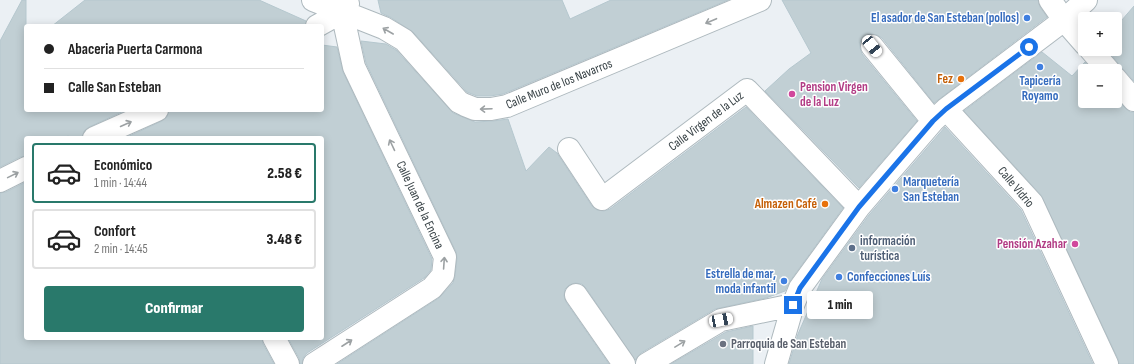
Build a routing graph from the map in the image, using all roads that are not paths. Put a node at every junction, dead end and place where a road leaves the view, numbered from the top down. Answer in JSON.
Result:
{"nodes":[{"id":1,"x":313,"y":0,"type":"edge"},
{"id":2,"x":760,"y":0,"type":"edge"},
{"id":3,"x":1050,"y":0,"type":"edge"},
{"id":4,"x":1086,"y":0,"type":"edge"},
{"id":5,"x":347,"y":6,"type":"edge"},
{"id":6,"x":1064,"y":20,"type":"junction"},
{"id":7,"x":320,"y":24,"type":"edge"},
{"id":8,"x":1078,"y":36,"type":"edge"},
{"id":9,"x":872,"y":46,"type":"dead end"},
{"id":10,"x":1096,"y":56,"type":"edge"},
{"id":11,"x":1103,"y":64,"type":"edge"},
{"id":12,"x":1122,"y":86,"type":"edge"},
{"id":13,"x":1134,"y":100,"type":"edge"},
{"id":14,"x":152,"y":112,"type":"edge"},
{"id":15,"x":939,"y":115,"type":"junction"},
{"id":16,"x":98,"y":136,"type":"edge"},
{"id":17,"x":569,"y":149,"type":"dead end"},
{"id":18,"x":24,"y":169,"type":"edge"},
{"id":19,"x":0,"y":181,"type":"edge"},
{"id":20,"x":859,"y":207,"type":"junction"},
{"id":21,"x":576,"y":295,"type":"dead end"},
{"id":22,"x":793,"y":305,"type":"junction"},
{"id":23,"x":275,"y":340,"type":"edge"},
{"id":24,"x":288,"y":364,"type":"edge"},
{"id":25,"x":314,"y":364,"type":"edge"},
{"id":26,"x":624,"y":364,"type":"edge"},
{"id":27,"x":647,"y":364,"type":"edge"},
{"id":28,"x":776,"y":364,"type":"edge"},
{"id":29,"x":1107,"y":364,"type":"edge"}],
"edges":[{"from":1,"to":5,"type":"street","name":"Calle Muro de los Navarros"},
{"from":2,"to":5,"type":"street","name":"Calle Muro de los Navarros","one_way":true},
{"from":3,"to":6,"type":"street"},
{"from":4,"to":6,"type":"street"},
{"from":5,"to":7,"type":"street"},
{"from":25,"to":5,"type":"street","name":"Calle Juan de la Encina","one_way":true},
{"from":6,"to":8,"type":"street"},
{"from":6,"to":15,"type":"street"},
{"from":9,"to":15,"type":"street","name":"Calle Vidrio"},
{"from":10,"to":11,"type":"street"},
{"from":12,"to":13,"type":"street"},
{"from":16,"to":14,"type":"street","one_way":true},
{"from":15,"to":20,"type":"street"},
{"from":15,"to":29,"type":"street","name":"Calle Vidrio"},
{"from":17,"to":20,"type":"street","name":"Calle Virgen de la Luz"},
{"from":19,"to":18,"type":"street","one_way":true},
{"from":20,"to":22,"type":"street"},
{"from":21,"to":26,"type":"street"},
{"from":27,"to":22,"type":"street","one_way":true},
{"from":22,"to":28,"type":"street"},
{"from":23,"to":24,"type":"street"}]}
